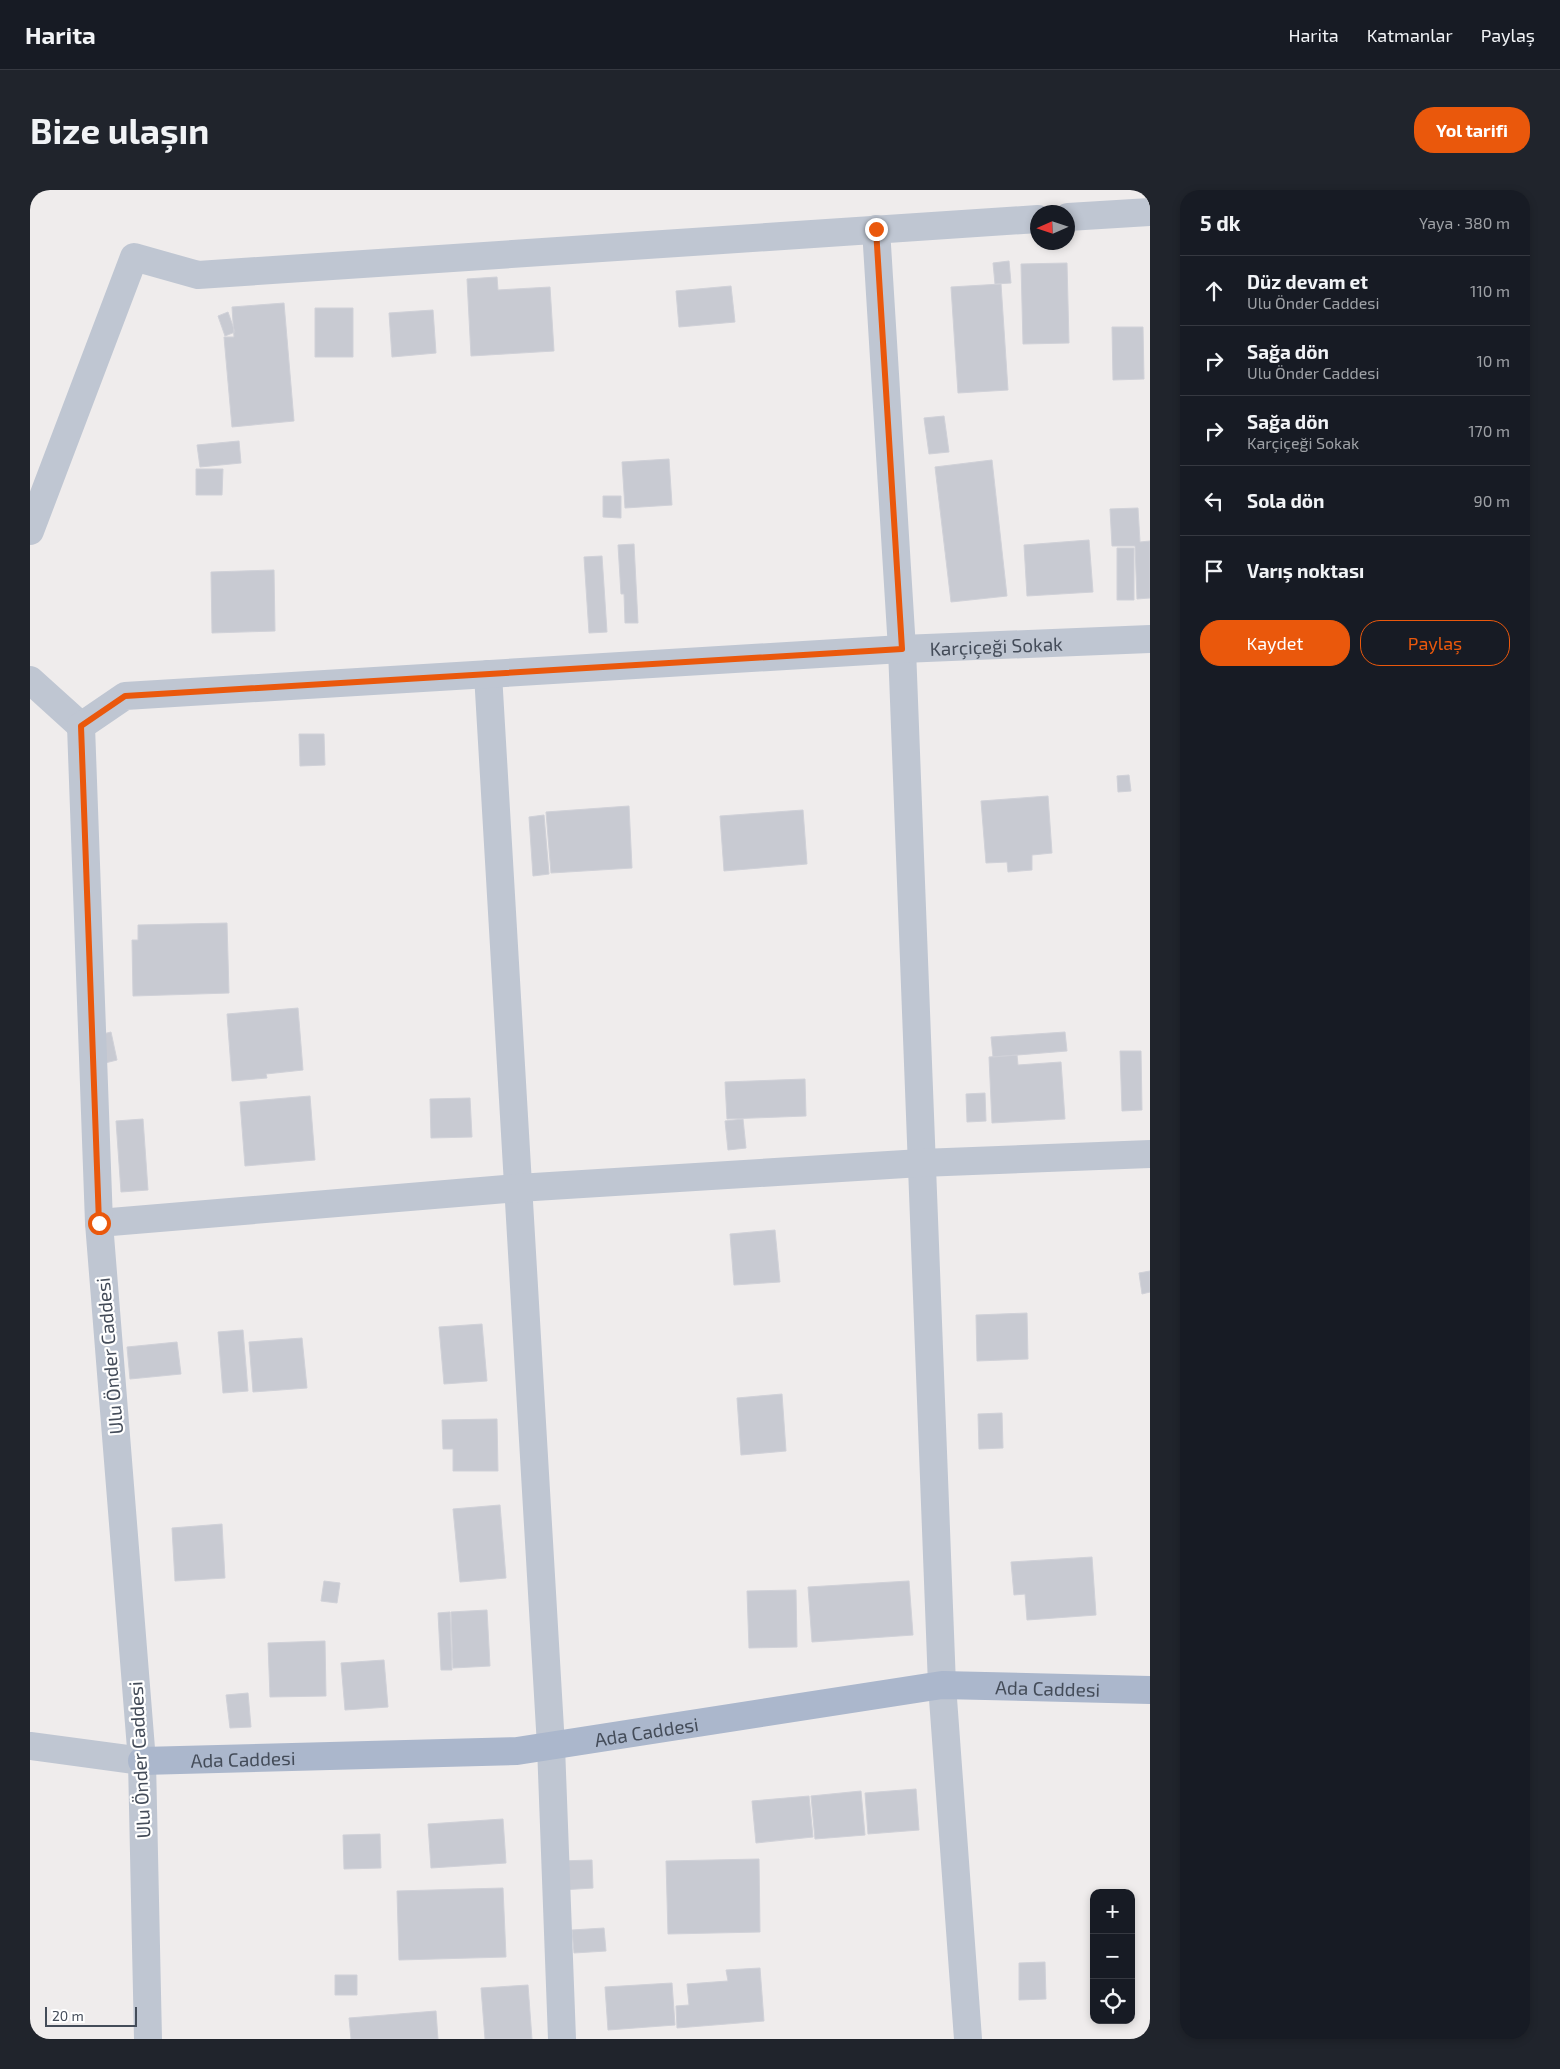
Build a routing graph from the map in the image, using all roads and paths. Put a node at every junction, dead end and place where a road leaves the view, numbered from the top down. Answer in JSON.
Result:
{"nodes":[{"id":1,"x":1150,"y":212,"type":"edge"},
{"id":2,"x":1075,"y":217,"type":"edge"},
{"id":3,"x":1030,"y":219,"type":"edge"},
{"id":4,"x":876,"y":229,"type":"junction"},
{"id":5,"x":30,"y":531,"type":"edge"},
{"id":6,"x":1150,"y":639,"type":"edge"},
{"id":7,"x":902,"y":649,"type":"junction"},
{"id":8,"x":488,"y":674,"type":"junction"},
{"id":9,"x":30,"y":680,"type":"edge"},
{"id":10,"x":81,"y":726,"type":"junction"},
{"id":11,"x":1150,"y":1154,"type":"edge"},
{"id":12,"x":921,"y":1163,"type":"junction"},
{"id":13,"x":518,"y":1188,"type":"junction"},
{"id":14,"x":99,"y":1223,"type":"junction"},
{"id":15,"x":942,"y":1685,"type":"junction"},
{"id":16,"x":1150,"y":1690,"type":"edge"},
{"id":17,"x":30,"y":1746,"type":"edge"},
{"id":18,"x":551,"y":1746,"type":"junction"},
{"id":19,"x":142,"y":1761,"type":"junction"},
{"id":20,"x":148,"y":2039,"type":"edge"},
{"id":21,"x":562,"y":2039,"type":"edge"},
{"id":22,"x":968,"y":2039,"type":"edge"}],
"edges":[{"from":1,"to":2,"type":"street"},
{"from":3,"to":4,"type":"street"},
{"from":4,"to":5,"type":"street"},
{"from":4,"to":7,"type":"street"},
{"from":6,"to":7,"type":"street","name":"Karçiçeği Sokak"},
{"from":7,"to":8,"type":"street","name":"Karçiçeği Sokak"},
{"from":7,"to":12,"type":"street"},
{"from":8,"to":10,"type":"street","name":"Karçiçeği Sokak"},
{"from":8,"to":13,"type":"street"},
{"from":9,"to":10,"type":"street"},
{"from":10,"to":14,"type":"street","name":"Ulu Önder Caddesi"},
{"from":11,"to":12,"type":"street"},
{"from":12,"to":13,"type":"street"},
{"from":12,"to":15,"type":"street"},
{"from":13,"to":14,"type":"street"},
{"from":13,"to":18,"type":"street"},
{"from":14,"to":19,"type":"street","name":"Ulu Önder Caddesi"},
{"from":15,"to":16,"type":"main road","name":"Ada Caddesi"},
{"from":15,"to":18,"type":"main road","name":"Ada Caddesi"},
{"from":15,"to":22,"type":"street"},
{"from":17,"to":19,"type":"street"},
{"from":18,"to":19,"type":"main road","name":"Ada Caddesi"},
{"from":18,"to":21,"type":"street"},
{"from":19,"to":20,"type":"street","name":"Ulu Önder Caddesi"}]}
